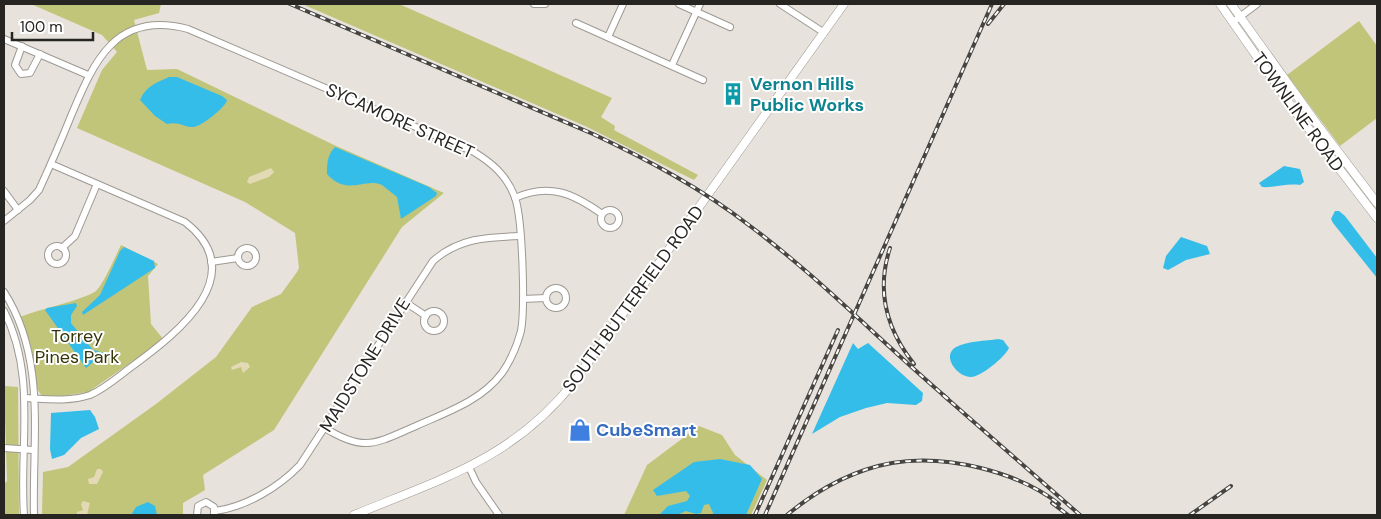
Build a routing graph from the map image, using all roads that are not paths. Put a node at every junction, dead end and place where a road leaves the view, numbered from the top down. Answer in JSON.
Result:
{"nodes":[{"id":1,"x":534,"y":4,"type":"edge"},
{"id":2,"x":545,"y":4,"type":"edge"},
{"id":3,"x":623,"y":4,"type":"edge"},
{"id":4,"x":678,"y":4,"type":"edge"},
{"id":5,"x":700,"y":4,"type":"edge"},
{"id":6,"x":780,"y":4,"type":"edge"},
{"id":7,"x":844,"y":4,"type":"edge"},
{"id":8,"x":1220,"y":4,"type":"edge"},
{"id":9,"x":1231,"y":4,"type":"edge"},
{"id":10,"x":1257,"y":4,"type":"edge"},
{"id":11,"x":696,"y":11,"type":"junction"},
{"id":12,"x":1240,"y":16,"type":"junction"},
{"id":13,"x":1233,"y":22,"type":"junction"},
{"id":14,"x":576,"y":24,"type":"dead end"},
{"id":15,"x":730,"y":27,"type":"dead end"},
{"id":16,"x":823,"y":32,"type":"junction"},
{"id":17,"x":608,"y":37,"type":"junction"},
{"id":18,"x":4,"y":39,"type":"edge"},
{"id":19,"x":22,"y":46,"type":"junction"},
{"id":20,"x":40,"y":54,"type":"junction"},
{"id":21,"x":672,"y":65,"type":"junction"},
{"id":22,"x":88,"y":75,"type":"junction"},
{"id":23,"x":703,"y":80,"type":"dead end"},
{"id":24,"x":51,"y":164,"type":"junction"},
{"id":25,"x":97,"y":184,"type":"junction"},
{"id":26,"x":4,"y":191,"type":"edge"},
{"id":27,"x":515,"y":198,"type":"junction"},
{"id":28,"x":1377,"y":203,"type":"edge"},
{"id":29,"x":18,"y":210,"type":"junction"},
{"id":30,"x":602,"y":214,"type":"dead end"},
{"id":31,"x":1377,"y":218,"type":"edge"},
{"id":32,"x":4,"y":221,"type":"edge"},
{"id":33,"x":520,"y":236,"type":"junction"},
{"id":34,"x":62,"y":248,"type":"dead end"},
{"id":35,"x":238,"y":258,"type":"dead end"},
{"id":36,"x":211,"y":262,"type":"junction"},
{"id":37,"x":4,"y":292,"type":"edge"},
{"id":38,"x":523,"y":298,"type":"junction"},
{"id":39,"x":546,"y":298,"type":"dead end"},
{"id":40,"x":405,"y":302,"type":"junction"},
{"id":41,"x":4,"y":312,"type":"edge"},
{"id":42,"x":426,"y":316,"type":"dead end"},
{"id":43,"x":25,"y":398,"type":"junction"},
{"id":44,"x":35,"y":398,"type":"junction"},
{"id":45,"x":325,"y":428,"type":"junction"},
{"id":46,"x":4,"y":448,"type":"edge"},
{"id":47,"x":24,"y":449,"type":"junction"},
{"id":48,"x":33,"y":450,"type":"junction"},
{"id":49,"x":470,"y":467,"type":"junction"},
{"id":50,"x":215,"y":513,"type":"edge"},
{"id":51,"x":24,"y":515,"type":"edge"},
{"id":52,"x":34,"y":515,"type":"edge"},
{"id":53,"x":197,"y":515,"type":"edge"},
{"id":54,"x":354,"y":515,"type":"edge"},
{"id":55,"x":500,"y":515,"type":"edge"}],
"edges":[{"from":1,"to":2,"type":"street"},
{"from":3,"to":17,"type":"street"},
{"from":4,"to":11,"type":"street"},
{"from":5,"to":11,"type":"street"},
{"from":6,"to":16,"type":"street"},
{"from":7,"to":16,"type":"main road","name":"SOUTH BUTTERFIELD ROAD"},
{"from":8,"to":13,"type":"main road","name":"TOWNLINE ROAD"},
{"from":9,"to":12,"type":"main road","name":"TOWNLINE ROAD"},
{"from":10,"to":12,"type":"street"},
{"from":11,"to":15,"type":"street"},
{"from":11,"to":21,"type":"street"},
{"from":12,"to":13,"type":"street"},
{"from":12,"to":28,"type":"main road","name":"TOWNLINE ROAD"},
{"from":13,"to":31,"type":"main road","name":"TOWNLINE ROAD"},
{"from":14,"to":17,"type":"street"},
{"from":16,"to":49,"type":"main road","name":"SOUTH BUTTERFIELD ROAD"},
{"from":17,"to":21,"type":"street"},
{"from":18,"to":19,"type":"street"},
{"from":19,"to":20,"type":"street"},
{"from":19,"to":20,"type":"street"},
{"from":20,"to":22,"type":"street"},
{"from":21,"to":23,"type":"street"},
{"from":22,"to":24,"type":"street","name":"SYCAMORE STREET"},
{"from":22,"to":27,"type":"street","name":"SYCAMORE STREET"},
{"from":24,"to":25,"type":"street"},
{"from":24,"to":29,"type":"street","name":"SYCAMORE STREET"},
{"from":25,"to":34,"type":"street"},
{"from":25,"to":36,"type":"street"},
{"from":26,"to":29,"type":"street"},
{"from":27,"to":30,"type":"street"},
{"from":27,"to":33,"type":"street","name":"SYCAMORE STREET"},
{"from":29,"to":32,"type":"street","name":"SYCAMORE STREET"},
{"from":33,"to":38,"type":"street","name":"SYCAMORE STREET"},
{"from":33,"to":40,"type":"street","name":"MAIDSTONE DRIVE"},
{"from":35,"to":36,"type":"street"},
{"from":36,"to":44,"type":"street"},
{"from":37,"to":44,"type":"street"},
{"from":38,"to":39,"type":"street"},
{"from":38,"to":45,"type":"street","name":"SYCAMORE STREET"},
{"from":40,"to":42,"type":"street"},
{"from":40,"to":45,"type":"street","name":"MAIDSTONE DRIVE"},
{"from":41,"to":43,"type":"street"},
{"from":43,"to":44,"type":"street"},
{"from":43,"to":47,"type":"street"},
{"from":44,"to":48,"type":"street"},
{"from":45,"to":50,"type":"street","name":"MAIDSTONE DRIVE"},
{"from":46,"to":47,"type":"street"},
{"from":47,"to":48,"type":"street"},
{"from":47,"to":51,"type":"street"},
{"from":48,"to":52,"type":"street"},
{"from":49,"to":54,"type":"main road","name":"SOUTH BUTTERFIELD ROAD"},
{"from":49,"to":55,"type":"street"},
{"from":50,"to":53,"type":"street","name":"MAIDSTONE DRIVE"}]}
